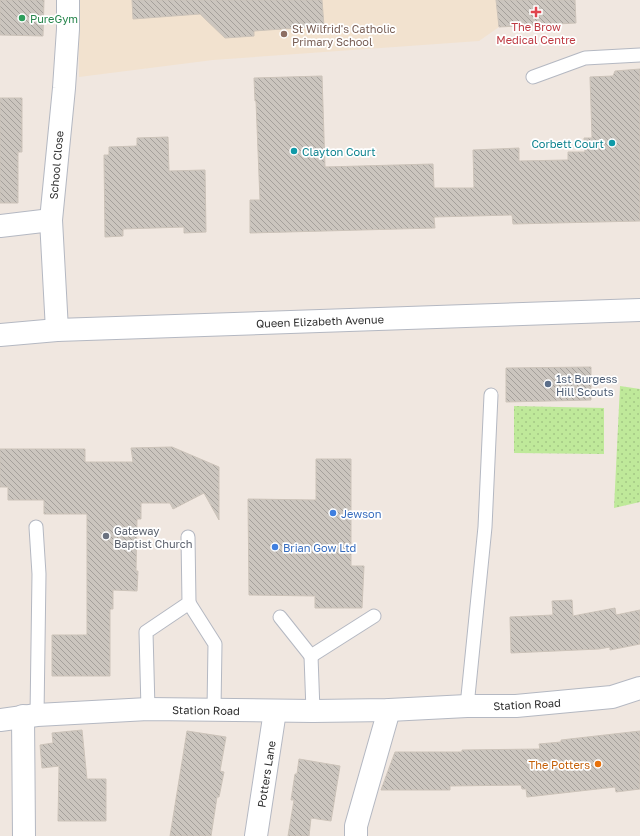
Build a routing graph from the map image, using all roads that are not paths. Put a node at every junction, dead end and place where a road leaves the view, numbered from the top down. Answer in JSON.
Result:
{"nodes":[{"id":1,"x":68,"y":0,"type":"edge"},
{"id":2,"x":640,"y":55,"type":"edge"},
{"id":3,"x":533,"y":77,"type":"dead end"},
{"id":4,"x":51,"y":220,"type":"junction"},
{"id":5,"x":0,"y":226,"type":"edge"},
{"id":6,"x":640,"y":310,"type":"edge"},
{"id":7,"x":57,"y":330,"type":"junction"},
{"id":8,"x":0,"y":335,"type":"edge"},
{"id":9,"x":491,"y":395,"type":"dead end"},
{"id":10,"x":36,"y":527,"type":"dead end"},
{"id":11,"x":188,"y":537,"type":"dead end"},
{"id":12,"x":190,"y":603,"type":"junction"},
{"id":13,"x":374,"y":616,"type":"dead end"},
{"id":14,"x":280,"y":617,"type":"dead end"},
{"id":15,"x":311,"y":656,"type":"junction"},
{"id":16,"x":640,"y":688,"type":"edge"},
{"id":17,"x":467,"y":706,"type":"junction"},
{"id":18,"x":148,"y":709,"type":"junction"},
{"id":19,"x":214,"y":709,"type":"junction"},
{"id":20,"x":389,"y":710,"type":"junction"},
{"id":21,"x":275,"y":711,"type":"junction"},
{"id":22,"x":313,"y":711,"type":"junction"},
{"id":23,"x":30,"y":716,"type":"junction"},
{"id":24,"x":0,"y":720,"type":"edge"},
{"id":25,"x":24,"y":836,"type":"edge"},
{"id":26,"x":256,"y":836,"type":"edge"},
{"id":27,"x":356,"y":836,"type":"edge"}],
"edges":[{"from":1,"to":4,"type":"street","name":"School Close"},
{"from":2,"to":3,"type":"lane"},
{"from":4,"to":5,"type":"street"},
{"from":4,"to":7,"type":"street","name":"School Close"},
{"from":6,"to":7,"type":"street","name":"Queen Elizabeth Avenue"},
{"from":7,"to":8,"type":"street","name":"Queen Elizabeth Avenue"},
{"from":9,"to":17,"type":"lane"},
{"from":10,"to":23,"type":"lane"},
{"from":11,"to":12,"type":"lane"},
{"from":12,"to":18,"type":"lane"},
{"from":12,"to":19,"type":"lane"},
{"from":13,"to":15,"type":"lane"},
{"from":14,"to":15,"type":"lane"},
{"from":15,"to":22,"type":"lane"},
{"from":16,"to":17,"type":"street","name":"Station Road"},
{"from":17,"to":20,"type":"street","name":"Station Road"},
{"from":18,"to":19,"type":"street","name":"Station Road"},
{"from":18,"to":23,"type":"street","name":"Station Road"},
{"from":19,"to":21,"type":"street","name":"Station Road"},
{"from":20,"to":22,"type":"street","name":"Station Road"},
{"from":20,"to":27,"type":"street"},
{"from":21,"to":22,"type":"street","name":"Station Road"},
{"from":21,"to":26,"type":"street","name":"Potters Lane"},
{"from":23,"to":24,"type":"street","name":"Station Road"},
{"from":23,"to":25,"type":"street"}]}
